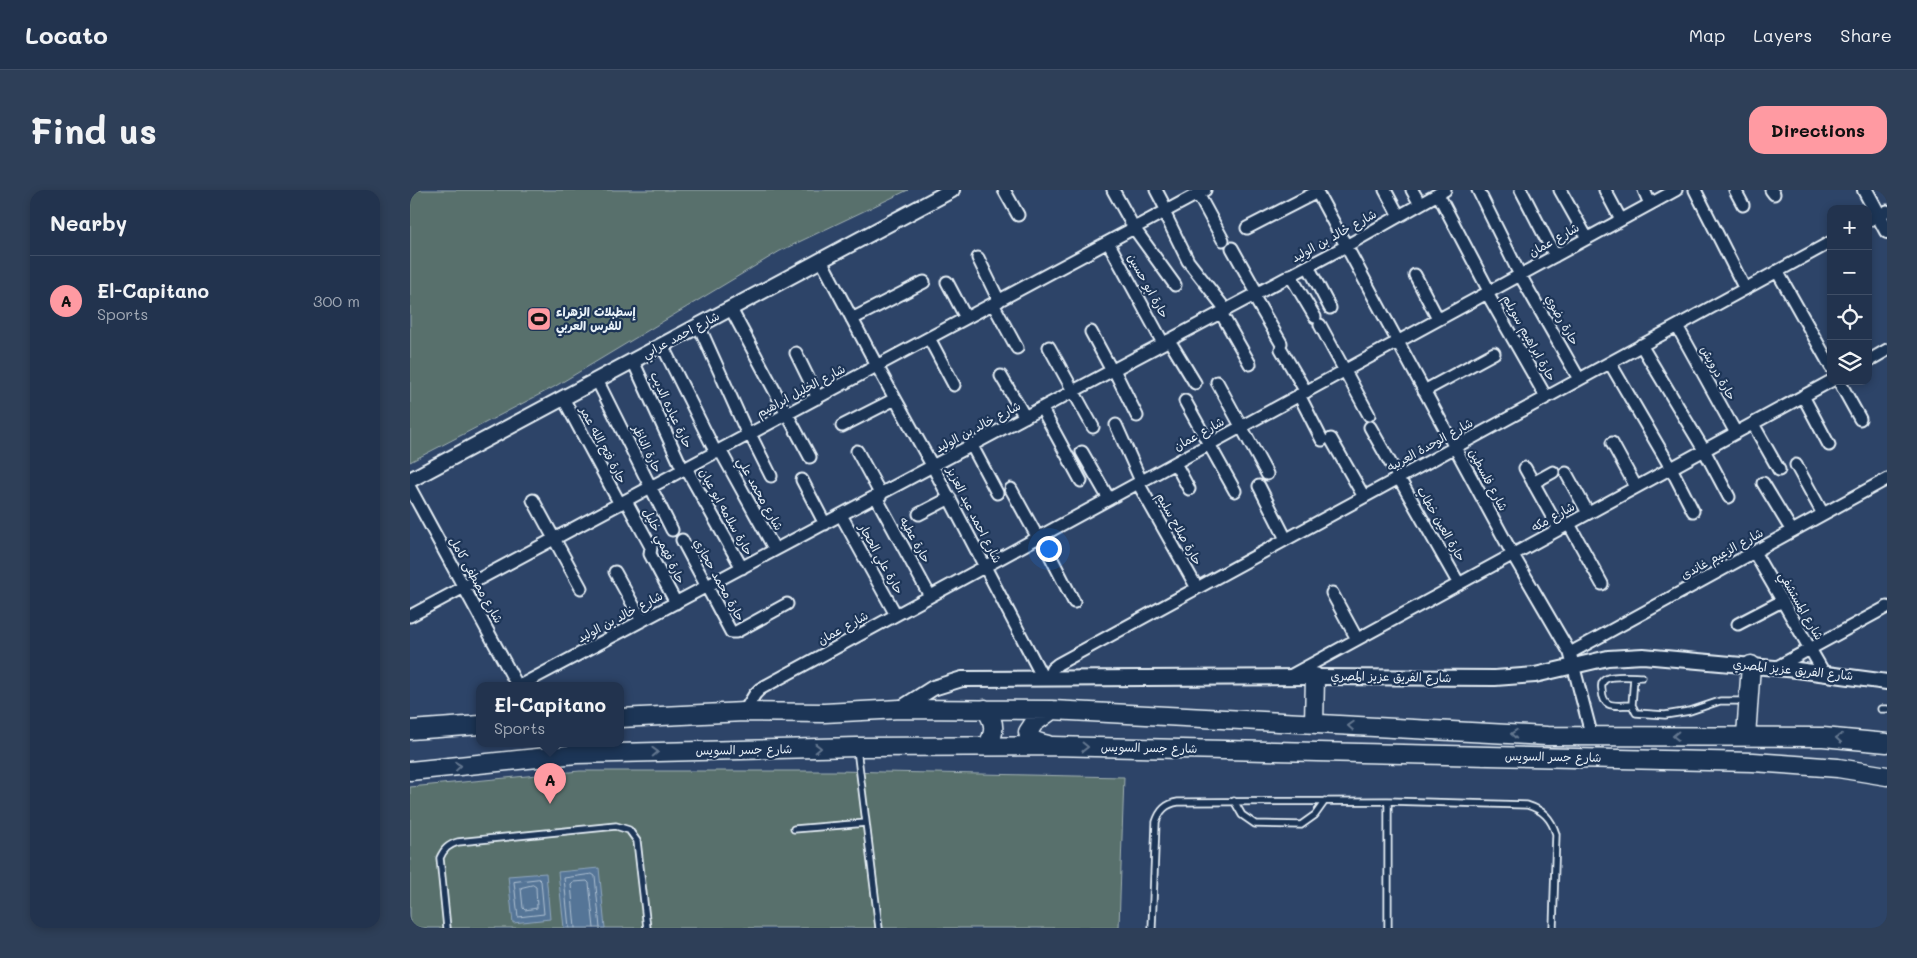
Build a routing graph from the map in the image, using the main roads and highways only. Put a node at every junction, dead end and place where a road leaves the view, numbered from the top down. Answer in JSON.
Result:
{"nodes":[{"id":1,"x":1750,"y":665,"type":"road end"},
{"id":2,"x":1315,"y":677,"type":"road end"},
{"id":3,"x":985,"y":709,"type":"junction"},
{"id":4,"x":1052,"y":710,"type":"junction"},
{"id":5,"x":624,"y":718,"type":"edge"},
{"id":6,"x":1314,"y":724,"type":"junction"},
{"id":7,"x":476,"y":725,"type":"edge"},
{"id":8,"x":410,"y":730,"type":"edge"},
{"id":9,"x":1746,"y":736,"type":"junction"},
{"id":10,"x":1887,"y":743,"type":"edge"},
{"id":11,"x":987,"y":746,"type":"junction"},
{"id":12,"x":1052,"y":746,"type":"junction"},
{"id":13,"x":410,"y":771,"type":"edge"},
{"id":14,"x":1887,"y":776,"type":"edge"}],
"edges":[{"from":1,"to":9,"type":"main road"},
{"from":2,"to":6,"type":"main road"},
{"from":3,"to":4,"type":"main road","name":"شارع جسر السويس"},
{"from":3,"to":5,"type":"main road","name":"شارع جسر السويس"},
{"from":3,"to":11,"type":"main road"},
{"from":4,"to":6,"type":"main road","name":"شارع جسر السويس"},
{"from":4,"to":12,"type":"main road"},
{"from":9,"to":6,"type":"main road","name":"شارع جسر السويس","one_way":true},
{"from":7,"to":8,"type":"main road"},
{"from":10,"to":9,"type":"main road","name":"شارع جسر السويس","one_way":true},
{"from":11,"to":12,"type":"main road","name":"شارع جسر السويس"},
{"from":13,"to":11,"type":"main road","name":"شارع جسر السويس","one_way":true},
{"from":12,"to":14,"type":"main road","name":"شارع جسر السويس","one_way":true}]}
